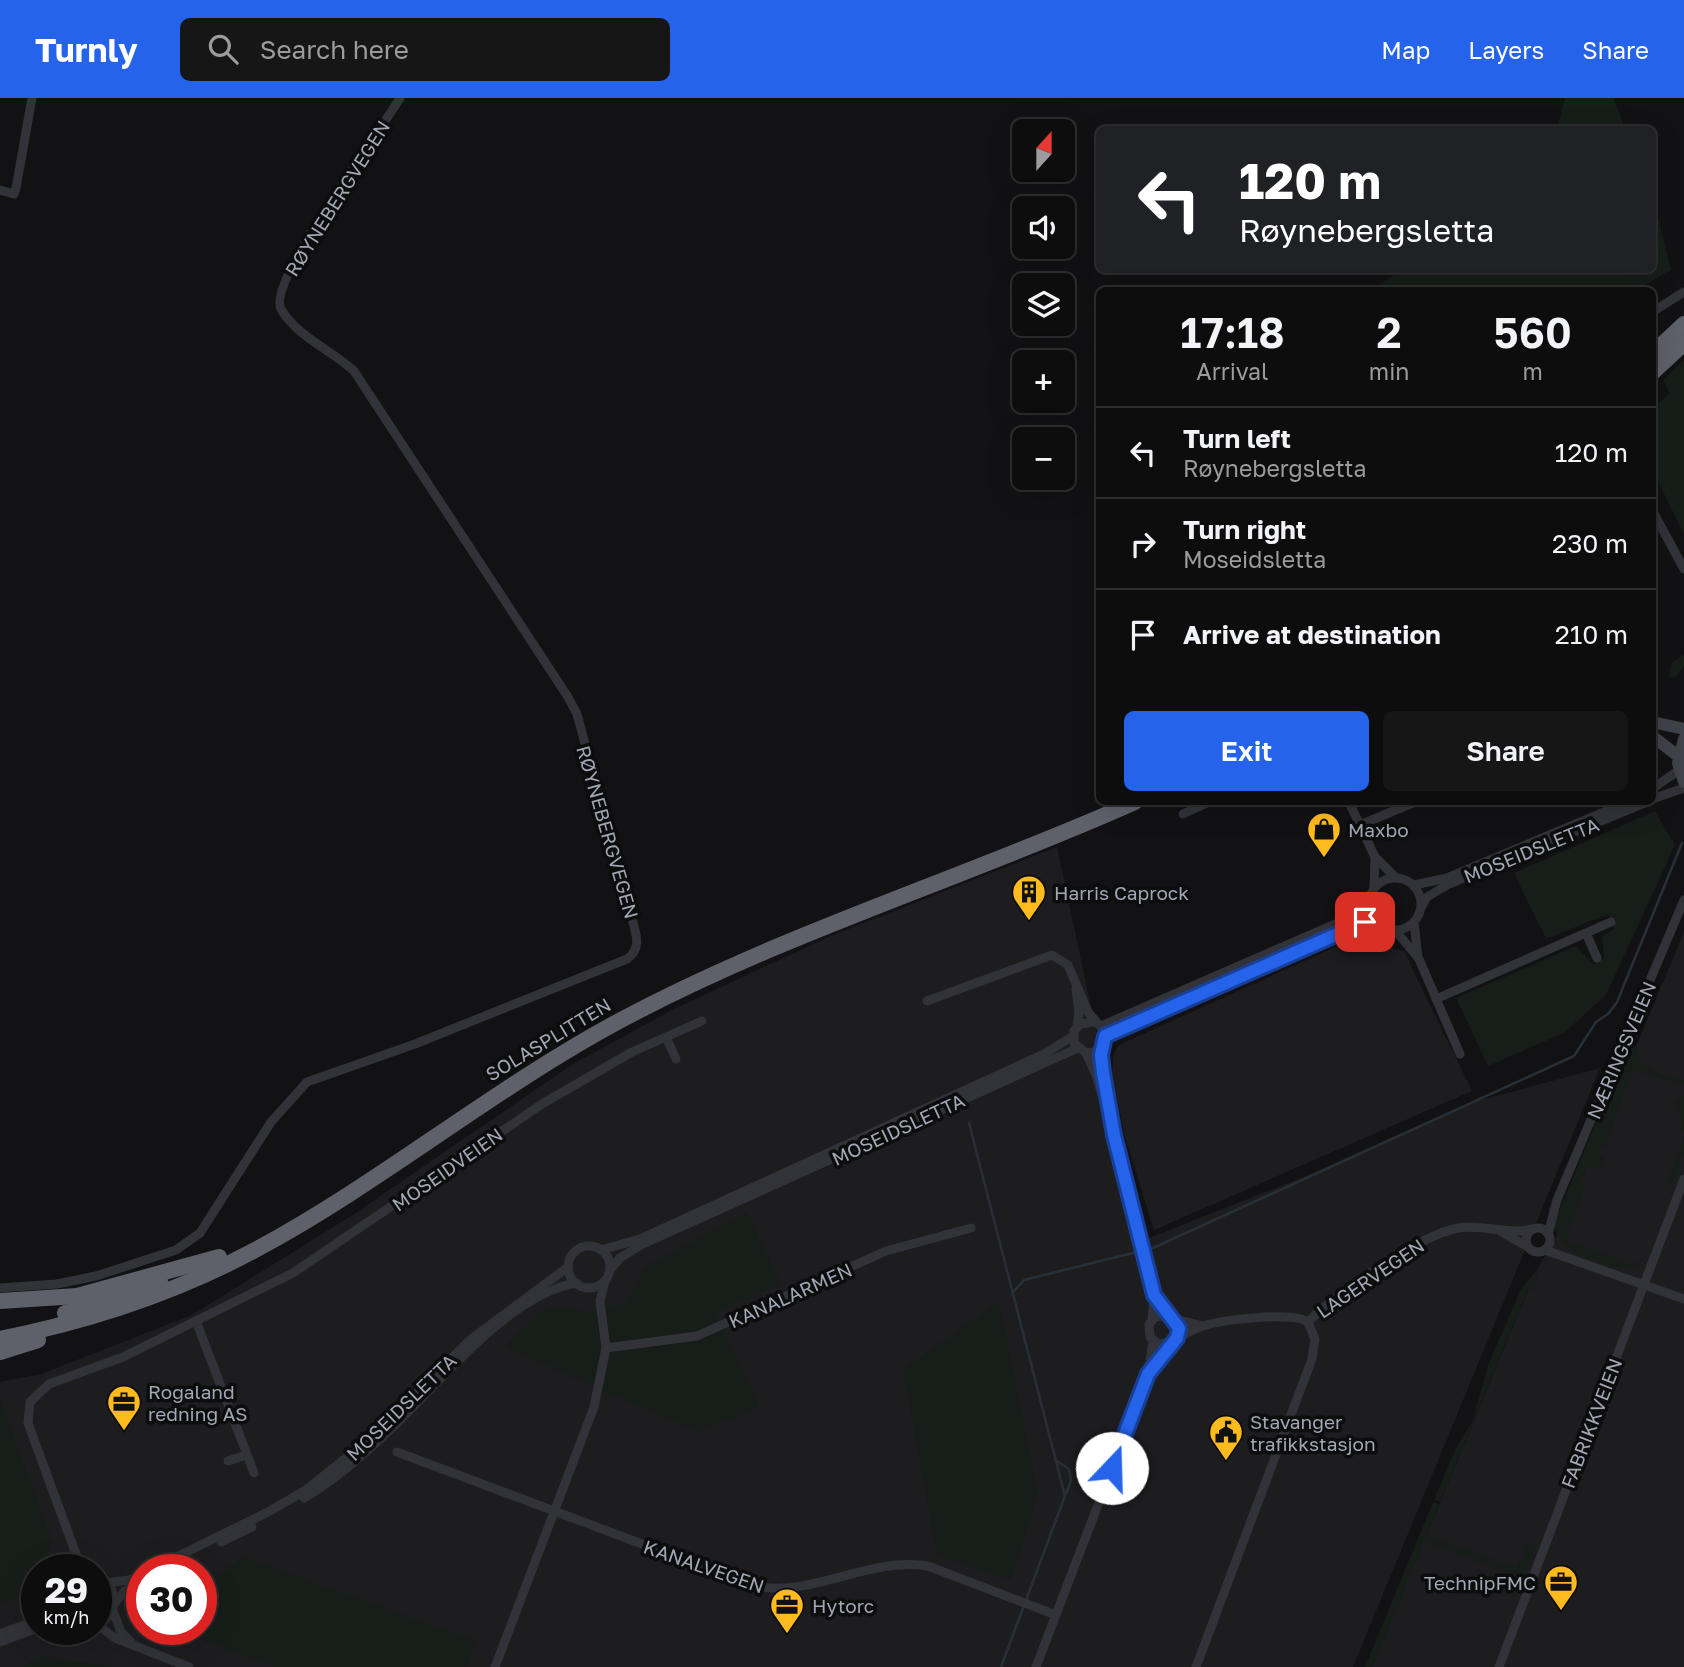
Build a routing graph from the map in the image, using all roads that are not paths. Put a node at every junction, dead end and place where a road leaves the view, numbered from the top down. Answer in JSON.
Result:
{"nodes":[{"id":1,"x":32,"y":98,"type":"edge"},
{"id":2,"x":400,"y":98,"type":"edge"},
{"id":3,"x":0,"y":190,"type":"edge"},
{"id":4,"x":1684,"y":292,"type":"edge"},
{"id":5,"x":1656,"y":310,"type":"edge"},
{"id":6,"x":1683,"y":325,"type":"edge"},
{"id":7,"x":1684,"y":343,"type":"edge"},
{"id":8,"x":1656,"y":350,"type":"edge"},
{"id":9,"x":1656,"y":369,"type":"edge"},
{"id":10,"x":1656,"y":517,"type":"edge"},
{"id":11,"x":1684,"y":569,"type":"edge"},
{"id":12,"x":1656,"y":723,"type":"edge"},
{"id":13,"x":1684,"y":729,"type":"edge"},
{"id":14,"x":1656,"y":739,"type":"edge"},
{"id":15,"x":1684,"y":739,"type":"edge"},
{"id":16,"x":1678,"y":756,"type":"junction"},
{"id":17,"x":1682,"y":776,"type":"edge"},
{"id":18,"x":1656,"y":787,"type":"edge"},
{"id":19,"x":1684,"y":788,"type":"edge"},
{"id":20,"x":1656,"y":798,"type":"edge"},
{"id":21,"x":1120,"y":805,"type":"edge"},
{"id":22,"x":1120,"y":805,"type":"edge"},
{"id":23,"x":1202,"y":805,"type":"edge"},
{"id":24,"x":1350,"y":805,"type":"edge"},
{"id":25,"x":1408,"y":805,"type":"edge"},
{"id":26,"x":1621,"y":805,"type":"edge"},
{"id":27,"x":1640,"y":805,"type":"edge"},
{"id":28,"x":1183,"y":814,"type":"dead end"},
{"id":29,"x":1360,"y":825,"type":"junction"},
{"id":30,"x":1374,"y":857,"type":"junction"},
{"id":31,"x":1395,"y":877,"type":"junction"},
{"id":32,"x":1413,"y":884,"type":"junction"},
{"id":33,"x":1372,"y":891,"type":"junction"},
{"id":34,"x":1684,"y":900,"type":"edge"},
{"id":35,"x":1422,"y":906,"type":"junction"},
{"id":36,"x":1374,"y":920,"type":"junction"},
{"id":37,"x":1414,"y":922,"type":"junction"},
{"id":38,"x":1611,"y":922,"type":"dead end"},
{"id":39,"x":1395,"y":930,"type":"junction"},
{"id":40,"x":1586,"y":933,"type":"junction"},
{"id":41,"x":1597,"y":958,"type":"dead end"},
{"id":42,"x":1419,"y":959,"type":"junction"},
{"id":43,"x":1075,"y":977,"type":"junction"},
{"id":44,"x":1436,"y":999,"type":"junction"},
{"id":45,"x":926,"y":1001,"type":"dead end"},
{"id":46,"x":702,"y":1021,"type":"dead end"},
{"id":47,"x":1097,"y":1024,"type":"junction"},
{"id":48,"x":1075,"y":1031,"type":"junction"},
{"id":49,"x":1105,"y":1036,"type":"junction"},
{"id":50,"x":666,"y":1037,"type":"junction"},
{"id":51,"x":1102,"y":1046,"type":"junction"},
{"id":52,"x":1082,"y":1051,"type":"junction"},
{"id":53,"x":1460,"y":1054,"type":"dead end"},
{"id":54,"x":676,"y":1059,"type":"dead end"},
{"id":55,"x":1114,"y":1135,"type":"junction"},
{"id":56,"x":1684,"y":1179,"type":"edge"},
{"id":57,"x":1557,"y":1200,"type":"junction"},
{"id":58,"x":971,"y":1228,"type":"dead end"},
{"id":59,"x":1496,"y":1228,"type":"junction"},
{"id":60,"x":1535,"y":1229,"type":"junction"},
{"id":61,"x":1549,"y":1237,"type":"junction"},
{"id":62,"x":1528,"y":1247,"type":"junction"},
{"id":63,"x":601,"y":1250,"type":"junction"},
{"id":64,"x":1545,"y":1250,"type":"junction"},
{"id":65,"x":219,"y":1257,"type":"junction"},
{"id":66,"x":1585,"y":1262,"type":"junction"},
{"id":67,"x":568,"y":1267,"type":"junction"},
{"id":68,"x":610,"y":1270,"type":"junction"},
{"id":69,"x":605,"y":1281,"type":"junction"},
{"id":70,"x":581,"y":1286,"type":"junction"},
{"id":71,"x":1644,"y":1286,"type":"junction"},
{"id":72,"x":0,"y":1288,"type":"edge"},
{"id":73,"x":1154,"y":1295,"type":"junction"},
{"id":74,"x":1684,"y":1299,"type":"edge"},
{"id":75,"x":0,"y":1301,"type":"edge"},
{"id":76,"x":122,"y":1308,"type":"junction"},
{"id":77,"x":601,"y":1310,"type":"junction"},
{"id":78,"x":1172,"y":1317,"type":"junction"},
{"id":79,"x":1152,"y":1320,"type":"junction"},
{"id":80,"x":196,"y":1321,"type":"junction"},
{"id":81,"x":1308,"y":1322,"type":"junction"},
{"id":82,"x":1203,"y":1326,"type":"junction"},
{"id":83,"x":0,"y":1328,"type":"edge"},
{"id":84,"x":0,"y":1339,"type":"edge"},
{"id":85,"x":1175,"y":1340,"type":"junction"},
{"id":86,"x":1153,"y":1341,"type":"junction"},
{"id":87,"x":606,"y":1348,"type":"junction"},
{"id":88,"x":0,"y":1352,"type":"edge"},
{"id":89,"x":1148,"y":1374,"type":"junction"},
{"id":90,"x":397,"y":1452,"type":"dead end"},
{"id":91,"x":246,"y":1455,"type":"junction"},
{"id":92,"x":228,"y":1461,"type":"dead end"},
{"id":93,"x":254,"y":1474,"type":"dead end"},
{"id":94,"x":554,"y":1512,"type":"junction"},
{"id":95,"x":76,"y":1554,"type":"edge"},
{"id":96,"x":183,"y":1554,"type":"edge"},
{"id":97,"x":195,"y":1554,"type":"edge"},
{"id":98,"x":126,"y":1591,"type":"edge"},
{"id":99,"x":112,"y":1594,"type":"edge"},
{"id":100,"x":114,"y":1607,"type":"junction"},
{"id":101,"x":112,"y":1610,"type":"edge"},
{"id":102,"x":1056,"y":1615,"type":"junction"},
{"id":103,"x":21,"y":1626,"type":"edge"},
{"id":104,"x":0,"y":1634,"type":"edge"},
{"id":105,"x":21,"y":1634,"type":"edge"},
{"id":106,"x":112,"y":1636,"type":"edge"},
{"id":107,"x":0,"y":1642,"type":"edge"},
{"id":108,"x":137,"y":1648,"type":"junction"},
{"id":109,"x":189,"y":1667,"type":"edge"},
{"id":110,"x":495,"y":1667,"type":"edge"},
{"id":111,"x":1036,"y":1667,"type":"edge"},
{"id":112,"x":1196,"y":1667,"type":"edge"},
{"id":113,"x":1499,"y":1667,"type":"edge"}],
"edges":[{"from":1,"to":3,"type":"street"},
{"from":2,"to":72,"type":"street","name":"RØYNEBERGVEGEN"},
{"from":4,"to":5,"type":"street"},
{"from":6,"to":8,"type":"highway"},
{"from":7,"to":9,"type":"highway"},
{"from":10,"to":11,"type":"street"},
{"from":12,"to":13,"type":"street"},
{"from":14,"to":16,"type":"street"},
{"from":15,"to":16,"type":"street"},
{"from":16,"to":17,"type":"street"},
{"from":17,"to":18,"type":"street"},
{"from":19,"to":20,"type":"street"},
{"from":21,"to":65,"type":"highway","name":"SOLASPLITTEN"},
{"from":22,"to":76,"type":"highway","name":"SOLASPLITTEN"},
{"from":23,"to":28,"type":"street"},
{"from":24,"to":29,"type":"street"},
{"from":25,"to":29,"type":"street"},
{"from":26,"to":32,"type":"street","name":"MOSEIDSLETTA"},
{"from":27,"to":35,"type":"street","name":"MOSEIDSLETTA"},
{"from":29,"to":30,"type":"street"},
{"from":30,"to":31,"type":"street"},
{"from":30,"to":33,"type":"street"},
{"from":31,"to":32,"type":"street"},
{"from":31,"to":33,"type":"street"},
{"from":32,"to":35,"type":"street"},
{"from":33,"to":36,"type":"street"},
{"from":33,"to":47,"type":"street"},
{"from":34,"to":57,"type":"street","name":"NÆRINGSVEIEN"},
{"from":35,"to":37,"type":"street"},
{"from":36,"to":39,"type":"street"},
{"from":36,"to":49,"type":"street"},
{"from":37,"to":39,"type":"street"},
{"from":37,"to":42,"type":"street"},
{"from":38,"to":40,"type":"street"},
{"from":39,"to":42,"type":"street"},
{"from":40,"to":41,"type":"street"},
{"from":40,"to":44,"type":"street"},
{"from":42,"to":44,"type":"street"},
{"from":43,"to":45,"type":"street"},
{"from":43,"to":47,"type":"street"},
{"from":43,"to":48,"type":"street"},
{"from":44,"to":53,"type":"street"},
{"from":46,"to":50,"type":"street","name":"MOSEIDVEIEN"},
{"from":47,"to":48,"type":"street"},
{"from":47,"to":49,"type":"street"},
{"from":48,"to":52,"type":"street"},
{"from":48,"to":63,"type":"street","name":"MOSEIDSLETTA"},
{"from":49,"to":51,"type":"street"},
{"from":50,"to":54,"type":"street"},
{"from":50,"to":80,"type":"street","name":"MOSEIDVEIEN"},
{"from":51,"to":52,"type":"street"},
{"from":51,"to":55,"type":"street"},
{"from":52,"to":55,"type":"street"},
{"from":52,"to":68,"type":"street","name":"MOSEIDSLETTA"},
{"from":55,"to":73,"type":"street"},
{"from":56,"to":71,"type":"street","name":"FABRIKKVEIEN"},
{"from":57,"to":60,"type":"street","name":"NÆRINGSVEIEN"},
{"from":57,"to":61,"type":"street","name":"NÆRINGSVEIEN"},
{"from":58,"to":87,"type":"street","name":"KANALARMEN"},
{"from":59,"to":60,"type":"street","name":"LAGERVEGEN"},
{"from":59,"to":62,"type":"street"},
{"from":59,"to":81,"type":"street","name":"LAGERVEGEN"},
{"from":60,"to":61,"type":"street"},
{"from":60,"to":62,"type":"street"},
{"from":61,"to":64,"type":"street"},
{"from":61,"to":66,"type":"street"},
{"from":62,"to":64,"type":"street"},
{"from":63,"to":67,"type":"street"},
{"from":63,"to":68,"type":"street"},
{"from":64,"to":66,"type":"street"},
{"from":65,"to":75,"type":"highway"},
{"from":65,"to":83,"type":"highway","name":"SOLASPLITTEN"},
{"from":66,"to":71,"type":"street"},
{"from":67,"to":70,"type":"street"},
{"from":67,"to":96,"type":"street","name":"MOSEIDSLETTA"},
{"from":68,"to":69,"type":"street"},
{"from":69,"to":70,"type":"street"},
{"from":69,"to":77,"type":"street"},
{"from":70,"to":77,"type":"street"},
{"from":70,"to":97,"type":"street","name":"MOSEIDSLETTA"},
{"from":71,"to":74,"type":"street"},
{"from":71,"to":113,"type":"street","name":"FABRIKKVEIEN"},
{"from":73,"to":78,"type":"street"},
{"from":73,"to":79,"type":"street"},
{"from":76,"to":84,"type":"highway","name":"SOLASPLITTEN"},
{"from":76,"to":88,"type":"highway"},
{"from":77,"to":87,"type":"street"},
{"from":78,"to":79,"type":"street"},
{"from":78,"to":82,"type":"street","name":"LAGERVEGEN"},
{"from":78,"to":85,"type":"street"},
{"from":79,"to":86,"type":"street"},
{"from":80,"to":91,"type":"street"},
{"from":80,"to":95,"type":"street","name":"MOSEIDVEIEN"},
{"from":81,"to":82,"type":"street","name":"LAGERVEGEN"},
{"from":81,"to":112,"type":"street"},
{"from":82,"to":85,"type":"street","name":"LAGERVEGEN"},
{"from":85,"to":86,"type":"street"},
{"from":85,"to":89,"type":"street"},
{"from":86,"to":89,"type":"street"},
{"from":87,"to":94,"type":"street"},
{"from":89,"to":102,"type":"street"},
{"from":90,"to":94,"type":"street"},
{"from":91,"to":92,"type":"street"},
{"from":91,"to":93,"type":"street"},
{"from":94,"to":102,"type":"street","name":"KANALVEGEN"},
{"from":94,"to":110,"type":"street"},
{"from":98,"to":100,"type":"street"},
{"from":99,"to":100,"type":"street"},
{"from":100,"to":101,"type":"street"},
{"from":100,"to":108,"type":"street"},
{"from":102,"to":111,"type":"street"},
{"from":103,"to":104,"type":"street"},
{"from":105,"to":107,"type":"street"},
{"from":106,"to":108,"type":"street"},
{"from":108,"to":109,"type":"street"}]}
